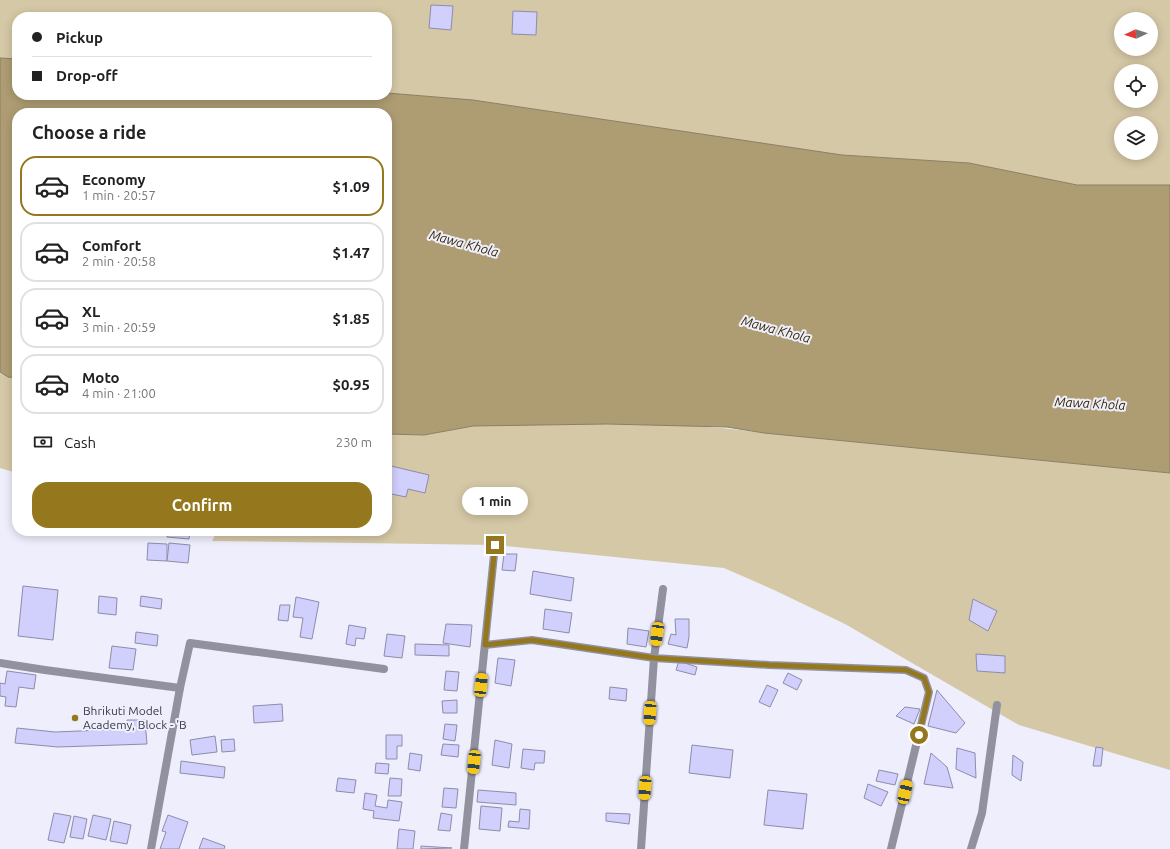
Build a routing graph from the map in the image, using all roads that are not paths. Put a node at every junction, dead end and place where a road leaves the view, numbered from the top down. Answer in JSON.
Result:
{"nodes":[{"id":1,"x":495,"y":545,"type":"dead end"},
{"id":2,"x":663,"y":589,"type":"dead end"},
{"id":3,"x":485,"y":645,"type":"junction"},
{"id":4,"x":654,"y":658,"type":"junction"},
{"id":5,"x":0,"y":663,"type":"edge"},
{"id":6,"x":384,"y":669,"type":"dead end"},
{"id":7,"x":180,"y":688,"type":"junction"},
{"id":8,"x":997,"y":705,"type":"dead end"},
{"id":9,"x":151,"y":849,"type":"edge"},
{"id":10,"x":464,"y":849,"type":"edge"},
{"id":11,"x":641,"y":849,"type":"edge"},
{"id":12,"x":891,"y":849,"type":"edge"},
{"id":13,"x":970,"y":849,"type":"edge"}],
"edges":[{"from":1,"to":3,"type":"street"},
{"from":2,"to":4,"type":"street"},
{"from":3,"to":4,"type":"street"},
{"from":3,"to":10,"type":"street"},
{"from":4,"to":11,"type":"street"},
{"from":4,"to":12,"type":"street"},
{"from":5,"to":7,"type":"street"},
{"from":6,"to":7,"type":"street"},
{"from":7,"to":9,"type":"street"},
{"from":8,"to":13,"type":"street"}]}
